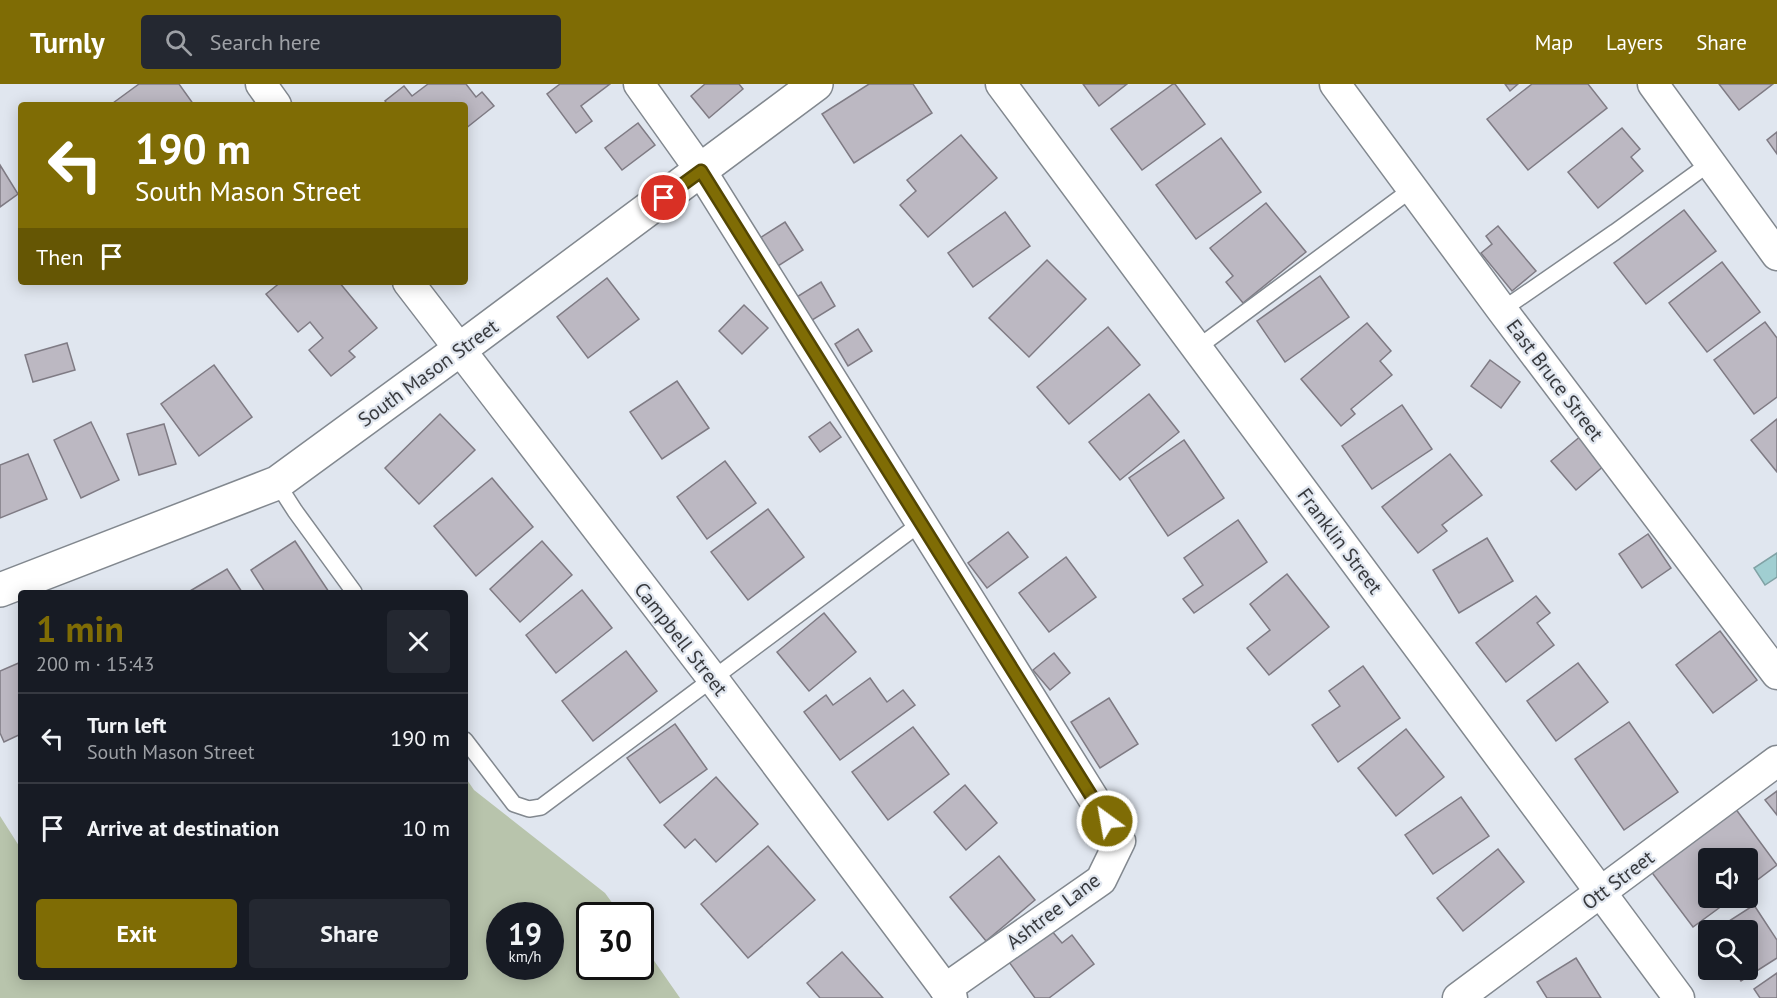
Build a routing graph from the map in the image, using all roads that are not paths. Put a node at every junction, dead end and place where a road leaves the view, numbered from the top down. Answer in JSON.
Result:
{"nodes":[{"id":1,"x":639,"y":84,"type":"edge"},
{"id":2,"x":816,"y":84,"type":"edge"},
{"id":3,"x":1001,"y":84,"type":"edge"},
{"id":4,"x":1335,"y":84,"type":"edge"},
{"id":5,"x":1653,"y":84,"type":"edge"},
{"id":6,"x":1710,"y":163,"type":"junction"},
{"id":7,"x":701,"y":171,"type":"junction"},
{"id":8,"x":1412,"y":189,"type":"junction"},
{"id":9,"x":1777,"y":255,"type":"edge"},
{"id":10,"x":410,"y":285,"type":"edge"},
{"id":11,"x":1502,"y":310,"type":"junction"},
{"id":12,"x":1197,"y":348,"type":"junction"},
{"id":13,"x":459,"y":351,"type":"junction"},
{"id":14,"x":277,"y":483,"type":"junction"},
{"id":15,"x":921,"y":523,"type":"junction"},
{"id":16,"x":0,"y":590,"type":"edge"},
{"id":17,"x":353,"y":590,"type":"edge"},
{"id":18,"x":1777,"y":674,"type":"edge"},
{"id":19,"x":713,"y":679,"type":"junction"},
{"id":20,"x":468,"y":744,"type":"edge"},
{"id":21,"x":1777,"y":761,"type":"edge"},
{"id":22,"x":1602,"y":893,"type":"junction"},
{"id":23,"x":949,"y":994,"type":"edge"},
{"id":24,"x":1458,"y":998,"type":"edge"},
{"id":25,"x":1679,"y":998,"type":"edge"}],
"edges":[{"from":1,"to":7,"type":"street","name":"Ashtree Lane"},
{"from":2,"to":7,"type":"main road","name":"South Mason Street"},
{"from":3,"to":12,"type":"street","name":"Franklin Street"},
{"from":4,"to":8,"type":"street","name":"East Bruce Street"},
{"from":5,"to":6,"type":"street"},
{"from":6,"to":9,"type":"street"},
{"from":6,"to":11,"type":"lane"},
{"from":7,"to":13,"type":"main road","name":"South Mason Street"},
{"from":7,"to":15,"type":"street","name":"Ashtree Lane"},
{"from":8,"to":11,"type":"street","name":"East Bruce Street"},
{"from":8,"to":12,"type":"lane"},
{"from":10,"to":13,"type":"street","name":"Campbell Street"},
{"from":11,"to":18,"type":"street","name":"East Bruce Street"},
{"from":12,"to":22,"type":"street","name":"Franklin Street"},
{"from":13,"to":14,"type":"main road","name":"South Mason Street"},
{"from":13,"to":19,"type":"street","name":"Campbell Street"},
{"from":14,"to":16,"type":"main road","name":"South Mason Street"},
{"from":14,"to":17,"type":"lane"},
{"from":15,"to":19,"type":"lane"},
{"from":15,"to":23,"type":"street","name":"Ashtree Lane"},
{"from":19,"to":20,"type":"lane"},
{"from":19,"to":23,"type":"street","name":"Campbell Street"},
{"from":21,"to":22,"type":"street","name":"Ott Street"},
{"from":22,"to":24,"type":"street","name":"Ott Street"},
{"from":22,"to":25,"type":"street","name":"Franklin Street"}]}
